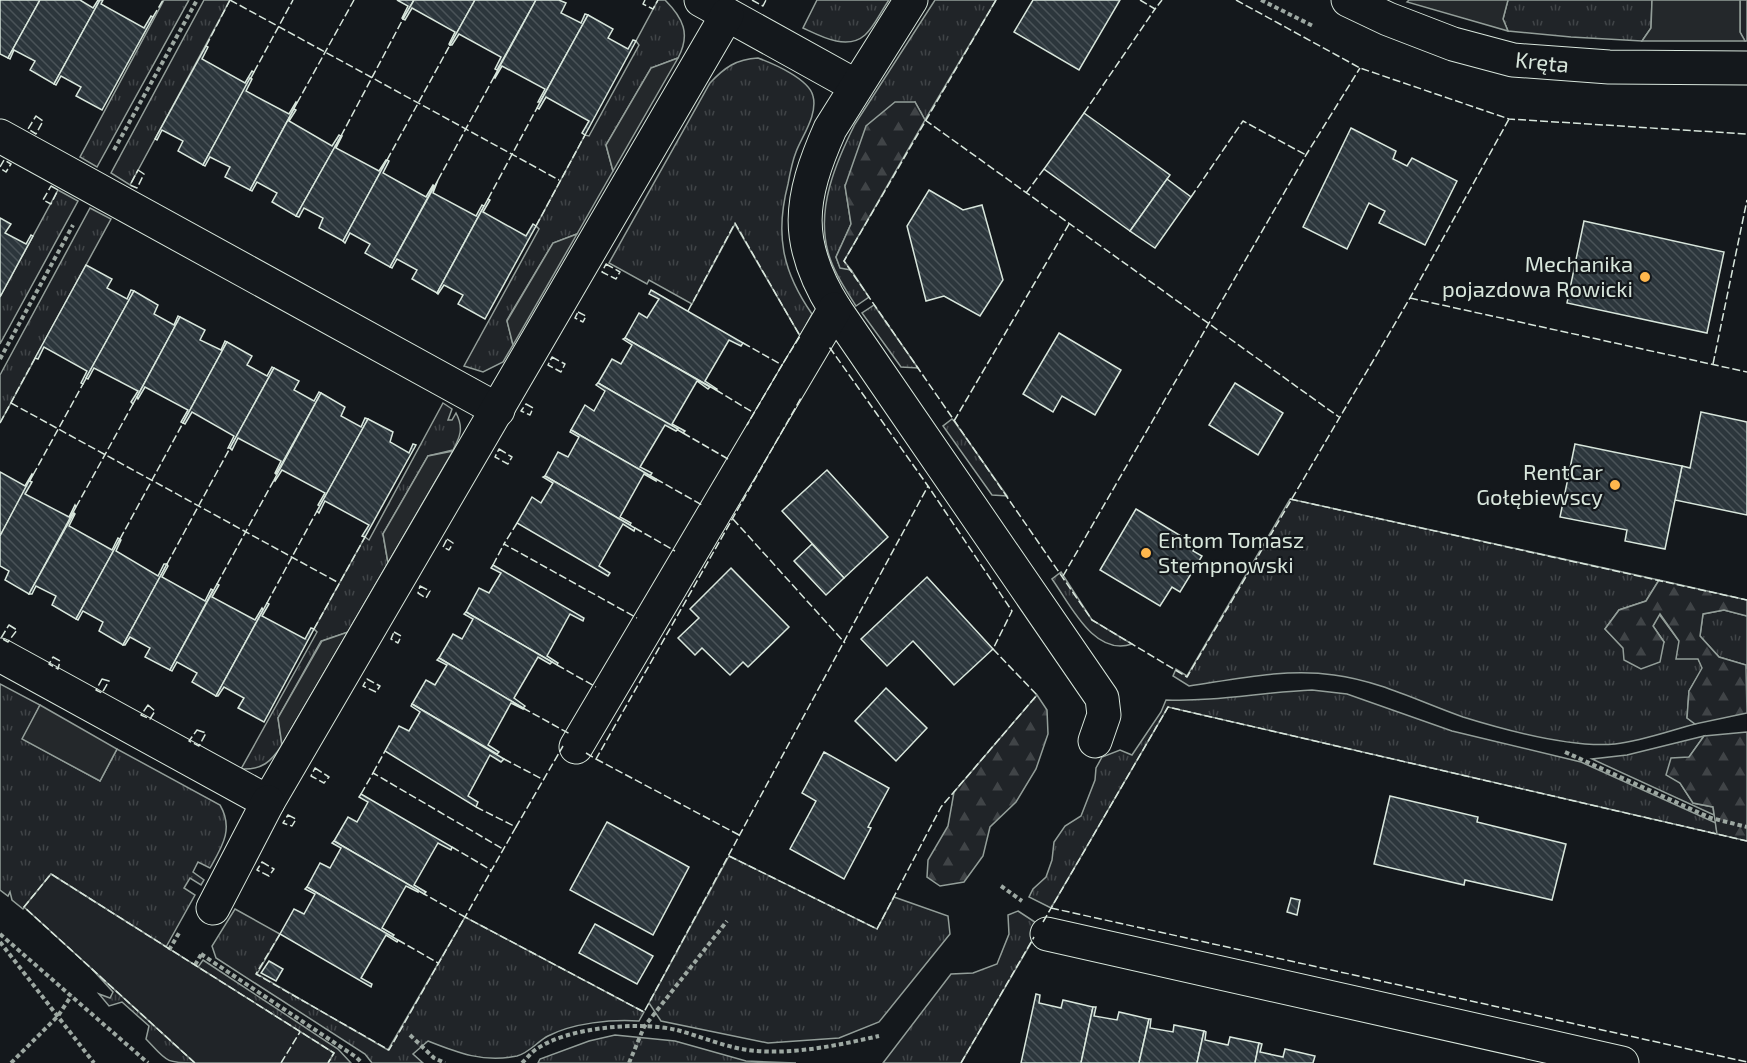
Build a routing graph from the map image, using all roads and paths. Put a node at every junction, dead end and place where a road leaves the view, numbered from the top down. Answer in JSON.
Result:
{"nodes":[{"id":1,"x":911,"y":0,"type":"edge"},
{"id":2,"x":1348,"y":0,"type":"edge"},
{"id":3,"x":714,"y":7,"type":"edge"},
{"id":4,"x":1747,"y":68,"type":"edge"},
{"id":5,"x":856,"y":86,"type":"junction"},
{"id":6,"x":0,"y":136,"type":"edge"},
{"id":7,"x":835,"y":309,"type":"junction"},
{"id":8,"x":498,"y":410,"type":"junction"},
{"id":9,"x":0,"y":655,"type":"edge"},
{"id":10,"x":1095,"y":741,"type":"dead end"},
{"id":11,"x":576,"y":747,"type":"dead end"},
{"id":12,"x":1565,"y":752,"type":"dead end"},
{"id":13,"x":268,"y":802,"type":"junction"},
{"id":14,"x":1747,"y":827,"type":"edge"},
{"id":15,"x":213,"y":908,"type":"dead end"},
{"id":16,"x":727,"y":921,"type":"dead end"},
{"id":17,"x":0,"y":934,"type":"edge"},
{"id":18,"x":1047,"y":934,"type":"dead end"},
{"id":19,"x":0,"y":942,"type":"edge"},
{"id":20,"x":201,"y":954,"type":"dead end"},
{"id":21,"x":70,"y":996,"type":"junction"},
{"id":22,"x":58,"y":1016,"type":"junction"},
{"id":23,"x":644,"y":1027,"type":"junction"},
{"id":24,"x":410,"y":1035,"type":"dead end"},
{"id":25,"x":879,"y":1036,"type":"dead end"},
{"id":26,"x":10,"y":1063,"type":"edge"},
{"id":27,"x":93,"y":1063,"type":"edge"},
{"id":28,"x":148,"y":1063,"type":"edge"},
{"id":29,"x":362,"y":1063,"type":"edge"},
{"id":30,"x":445,"y":1063,"type":"edge"},
{"id":31,"x":522,"y":1063,"type":"edge"},
{"id":32,"x":629,"y":1063,"type":"edge"},
{"id":33,"x":1622,"y":1063,"type":"edge"}],
"edges":[{"from":1,"to":5,"type":"street"},
{"from":2,"to":4,"type":"street","name":"Kręta"},
{"from":3,"to":5,"type":"street"},
{"from":3,"to":8,"type":"street"},
{"from":5,"to":7,"type":"street"},
{"from":6,"to":8,"type":"street"},
{"from":7,"to":10,"type":"street"},
{"from":7,"to":11,"type":"street"},
{"from":8,"to":13,"type":"street"},
{"from":9,"to":13,"type":"street"},
{"from":12,"to":14,"type":"path"},
{"from":13,"to":15,"type":"street"},
{"from":16,"to":23,"type":"path"},
{"from":17,"to":21,"type":"path"},
{"from":18,"to":33,"type":"street"},
{"from":19,"to":22,"type":"path"},
{"from":20,"to":29,"type":"path"},
{"from":21,"to":22,"type":"path"},
{"from":21,"to":28,"type":"path"},
{"from":22,"to":26,"type":"path"},
{"from":22,"to":27,"type":"path"},
{"from":23,"to":25,"type":"path"},
{"from":23,"to":31,"type":"path"},
{"from":23,"to":32,"type":"path"},
{"from":24,"to":30,"type":"path"}]}
